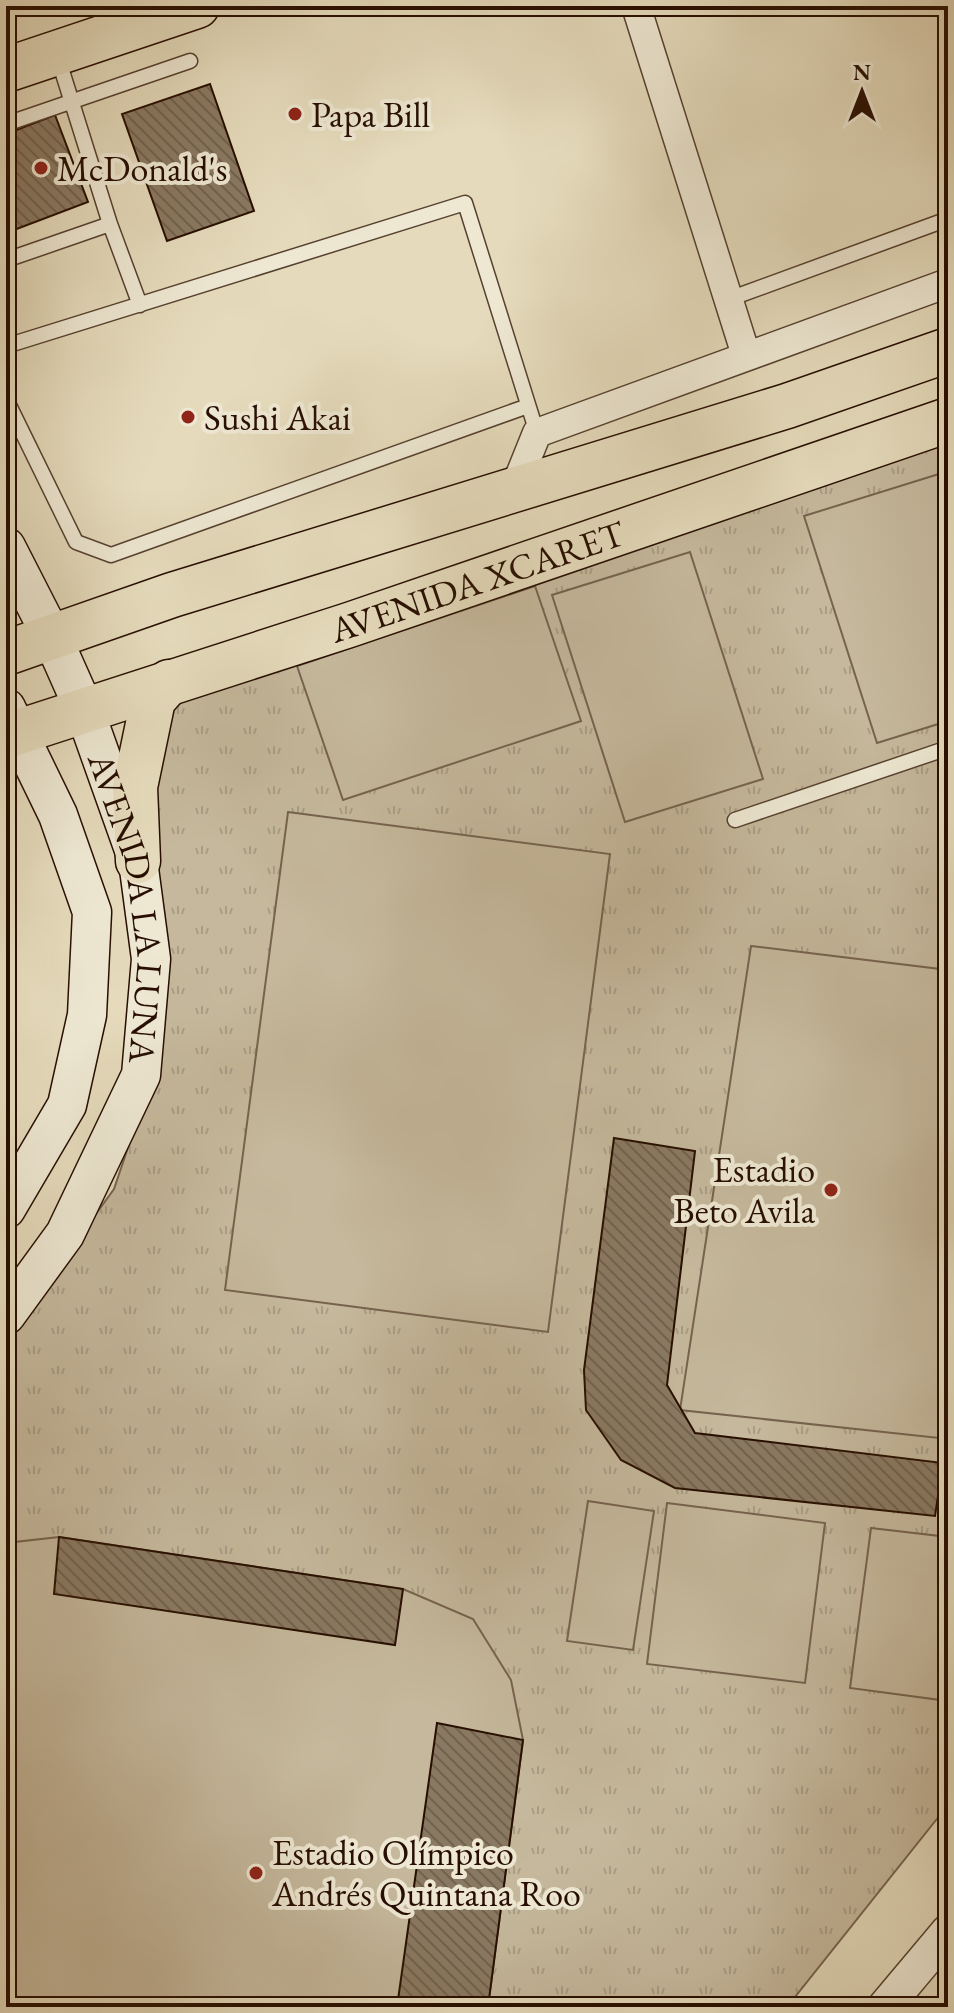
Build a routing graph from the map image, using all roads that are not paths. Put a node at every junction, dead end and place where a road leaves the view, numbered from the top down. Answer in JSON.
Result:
{"nodes":[{"id":1,"x":197,"y":6,"type":"edge"},
{"id":2,"x":636,"y":6,"type":"edge"},
{"id":3,"x":57,"y":53,"type":"junction"},
{"id":4,"x":190,"y":61,"type":"dead end"},
{"id":5,"x":6,"y":70,"type":"edge"},
{"id":6,"x":72,"y":100,"type":"junction"},
{"id":7,"x":6,"y":124,"type":"edge"},
{"id":8,"x":948,"y":219,"type":"edge"},
{"id":9,"x":110,"y":224,"type":"junction"},
{"id":10,"x":6,"y":260,"type":"edge"},
{"id":11,"x":948,"y":283,"type":"edge"},
{"id":12,"x":729,"y":299,"type":"junction"},
{"id":13,"x":140,"y":305,"type":"junction"},
{"id":14,"x":6,"y":346,"type":"edge"},
{"id":15,"x":948,"y":350,"type":"edge"},
{"id":16,"x":746,"y":355,"type":"junction"},
{"id":17,"x":6,"y":399,"type":"edge"},
{"id":18,"x":528,"y":406,"type":"junction"},
{"id":19,"x":948,"y":420,"type":"edge"},
{"id":20,"x":537,"y":433,"type":"junction"},
{"id":21,"x":514,"y":490,"type":"junction"},
{"id":22,"x":6,"y":547,"type":"edge"},
{"id":23,"x":52,"y":637,"type":"junction"},
{"id":24,"x":6,"y":653,"type":"edge"},
{"id":25,"x":169,"y":682,"type":"junction"},
{"id":26,"x":84,"y":709,"type":"junction"},
{"id":27,"x":10,"y":725,"type":"edge"},
{"id":28,"x":948,"y":748,"type":"edge"},
{"id":29,"x":735,"y":820,"type":"dead end"},
{"id":30,"x":138,"y":861,"type":"junction"},
{"id":31,"x":151,"y":959,"type":"junction"},
{"id":32,"x":90,"y":963,"type":"junction"},
{"id":33,"x":6,"y":1209,"type":"edge"},
{"id":34,"x":6,"y":1315,"type":"edge"},
{"id":35,"x":948,"y":1932,"type":"edge"},
{"id":36,"x":885,"y":2007,"type":"edge"}],
"edges":[{"from":1,"to":3,"type":"main road"},
{"from":2,"to":12,"type":"street"},
{"from":3,"to":5,"type":"main road"},
{"from":3,"to":6,"type":"lane"},
{"from":4,"to":6,"type":"lane"},
{"from":6,"to":7,"type":"lane"},
{"from":6,"to":9,"type":"lane"},
{"from":8,"to":12,"type":"lane"},
{"from":9,"to":10,"type":"lane"},
{"from":9,"to":13,"type":"lane"},
{"from":11,"to":16,"type":"street"},
{"from":12,"to":16,"type":"street"},
{"from":13,"to":14,"type":"lane"},
{"from":13,"to":18,"type":"lane"},
{"from":15,"to":21,"type":"main road","name":"AVENIDA XCARET"},
{"from":16,"to":20,"type":"street"},
{"from":17,"to":18,"type":"lane"},
{"from":18,"to":20,"type":"lane"},
{"from":19,"to":25,"type":"main road","name":"AVENIDA XCARET"},
{"from":20,"to":21,"type":"street"},
{"from":21,"to":23,"type":"main road","name":"AVENIDA XCARET"},
{"from":22,"to":23,"type":"main road","name":"AVENIDA LA LUNA"},
{"from":23,"to":24,"type":"main road","name":"AVENIDA XCARET"},
{"from":23,"to":26,"type":"main road","name":"AVENIDA LA LUNA"},
{"from":25,"to":26,"type":"main road","name":"AVENIDA XCARET"},
{"from":25,"to":30,"type":"main road"},
{"from":26,"to":27,"type":"main road","name":"AVENIDA XCARET"},
{"from":26,"to":30,"type":"main road","name":"AVENIDA LA LUNA"},
{"from":27,"to":32,"type":"main road","name":"AVENIDA LA LUNA"},
{"from":28,"to":29,"type":"lane"},
{"from":30,"to":31,"type":"main road","name":"AVENIDA LA LUNA"},
{"from":31,"to":32,"type":"main road"},
{"from":31,"to":34,"type":"main road","name":"AVENIDA LA LUNA"},
{"from":32,"to":33,"type":"main road","name":"AVENIDA LA LUNA"},
{"from":35,"to":36,"type":"street"}]}
